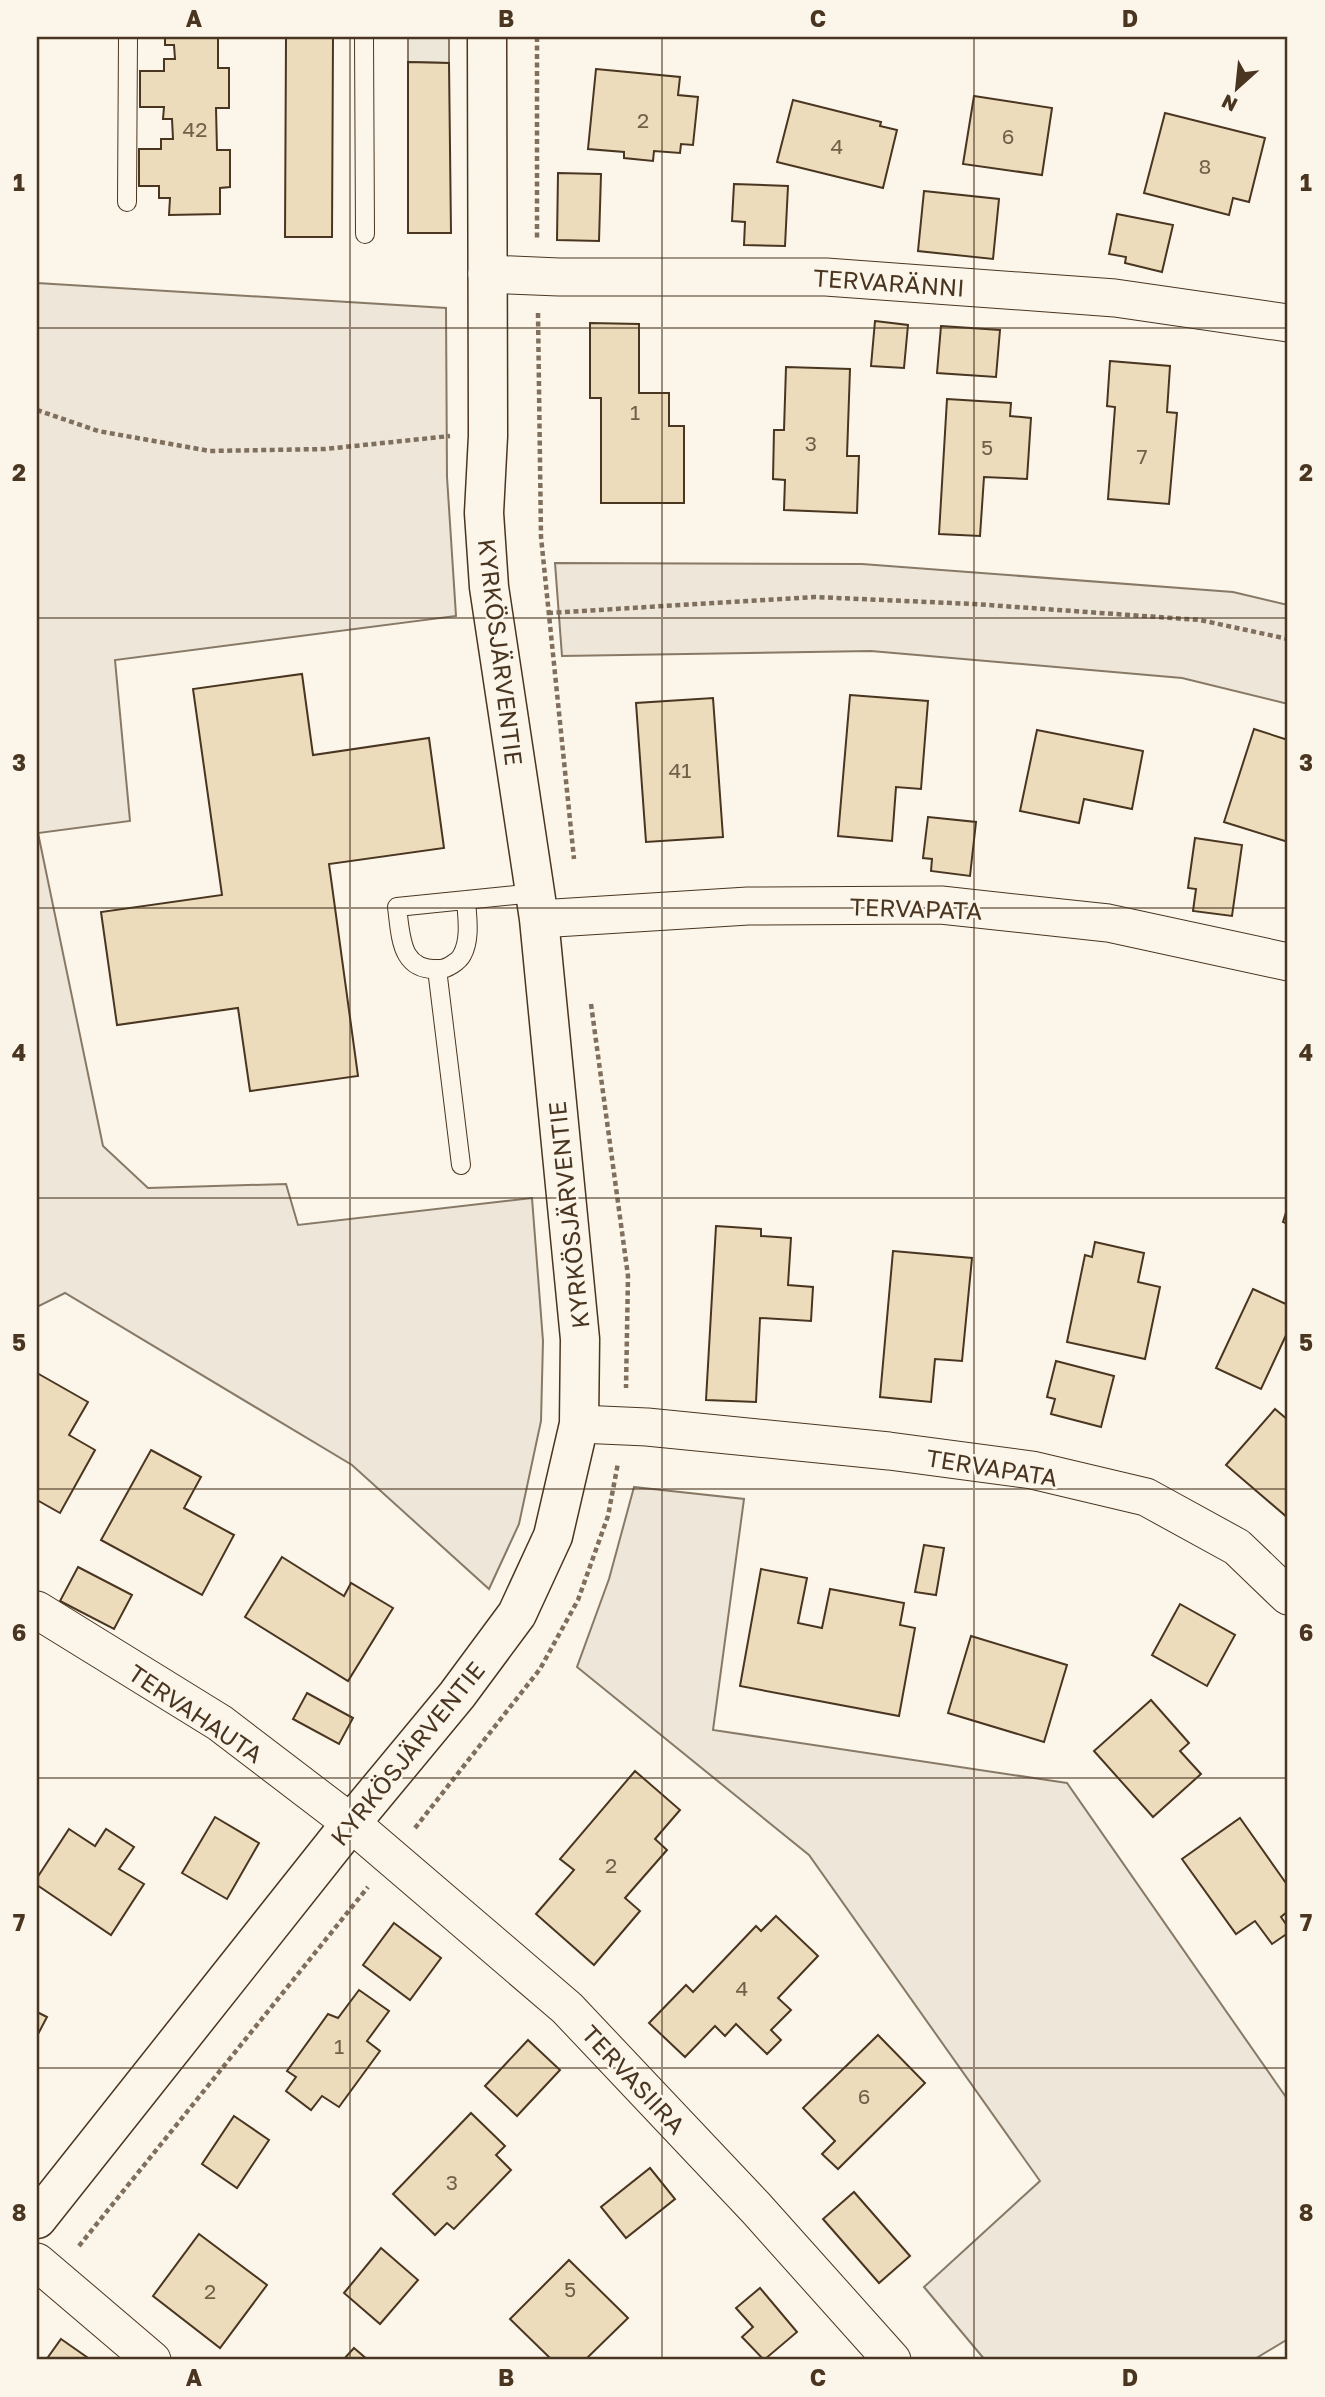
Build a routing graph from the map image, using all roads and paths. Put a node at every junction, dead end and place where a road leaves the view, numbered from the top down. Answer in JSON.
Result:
{"nodes":[{"id":1,"x":128,"y":37,"type":"edge"},
{"id":2,"x":364,"y":37,"type":"edge"},
{"id":3,"x":487,"y":37,"type":"edge"},
{"id":4,"x":537,"y":37,"type":"edge"},
{"id":5,"x":127,"y":202,"type":"dead end"},
{"id":6,"x":365,"y":234,"type":"dead end"},
{"id":7,"x":487,"y":274,"type":"junction"},
{"id":8,"x":537,"y":276,"type":"junction"},
{"id":9,"x":1288,"y":323,"type":"edge"},
{"id":10,"x":37,"y":410,"type":"edge"},
{"id":11,"x":488,"y":436,"type":"junction"},
{"id":12,"x":548,"y":613,"type":"junction"},
{"id":13,"x":1288,"y":639,"type":"edge"},
{"id":14,"x":466,"y":900,"type":"junction"},
{"id":15,"x":537,"y":906,"type":"junction"},
{"id":16,"x":580,"y":916,"type":"junction"},
{"id":17,"x":1288,"y":962,"type":"edge"},
{"id":18,"x":437,"y":969,"type":"junction"},
{"id":19,"x":590,"y":998,"type":"dead end"},
{"id":20,"x":461,"y":1164,"type":"dead end"},
{"id":21,"x":579,"y":1424,"type":"junction"},
{"id":22,"x":625,"y":1426,"type":"junction"},
{"id":23,"x":1288,"y":1596,"type":"edge"},
{"id":24,"x":37,"y":1610,"type":"edge"},
{"id":25,"x":351,"y":1823,"type":"junction"},
{"id":26,"x":392,"y":1857,"type":"junction"},
{"id":27,"x":37,"y":2219,"type":"edge"},
{"id":28,"x":45,"y":2269,"type":"edge"},
{"id":29,"x":152,"y":2360,"type":"edge"},
{"id":30,"x":892,"y":2360,"type":"edge"}],
"edges":[{"from":1,"to":5,"type":"lane"},
{"from":2,"to":6,"type":"lane"},
{"from":3,"to":7,"type":"street","name":"KYRKÖSJÄRVENTIE"},
{"from":4,"to":8,"type":"path"},
{"from":7,"to":8,"type":"street","name":"TERVARÄNNI"},
{"from":7,"to":11,"type":"street","name":"KYRKÖSJÄRVENTIE"},
{"from":8,"to":9,"type":"street","name":"TERVARÄNNI"},
{"from":8,"to":12,"type":"path"},
{"from":10,"to":11,"type":"path"},
{"from":11,"to":15,"type":"street","name":"KYRKÖSJÄRVENTIE"},
{"from":12,"to":13,"type":"path"},
{"from":12,"to":16,"type":"path"},
{"from":14,"to":15,"type":"lane"},
{"from":14,"to":18,"type":"lane"},
{"from":14,"to":18,"type":"lane"},
{"from":15,"to":16,"type":"street","name":"TERVAPATA"},
{"from":15,"to":21,"type":"street","name":"KYRKÖSJÄRVENTIE"},
{"from":16,"to":17,"type":"street","name":"TERVAPATA"},
{"from":18,"to":20,"type":"lane"},
{"from":19,"to":22,"type":"path"},
{"from":21,"to":22,"type":"street","name":"TERVAPATA"},
{"from":21,"to":25,"type":"street","name":"KYRKÖSJÄRVENTIE"},
{"from":22,"to":23,"type":"street","name":"TERVAPATA"},
{"from":22,"to":26,"type":"path"},
{"from":24,"to":25,"type":"street","name":"TERVAHAUTA"},
{"from":25,"to":26,"type":"street","name":"TERVASIIRA"},
{"from":25,"to":27,"type":"street","name":"KYRKÖSJÄRVENTIE"},
{"from":26,"to":28,"type":"path"},
{"from":26,"to":30,"type":"street","name":"TERVASIIRA"},
{"from":28,"to":29,"type":"street"}]}
